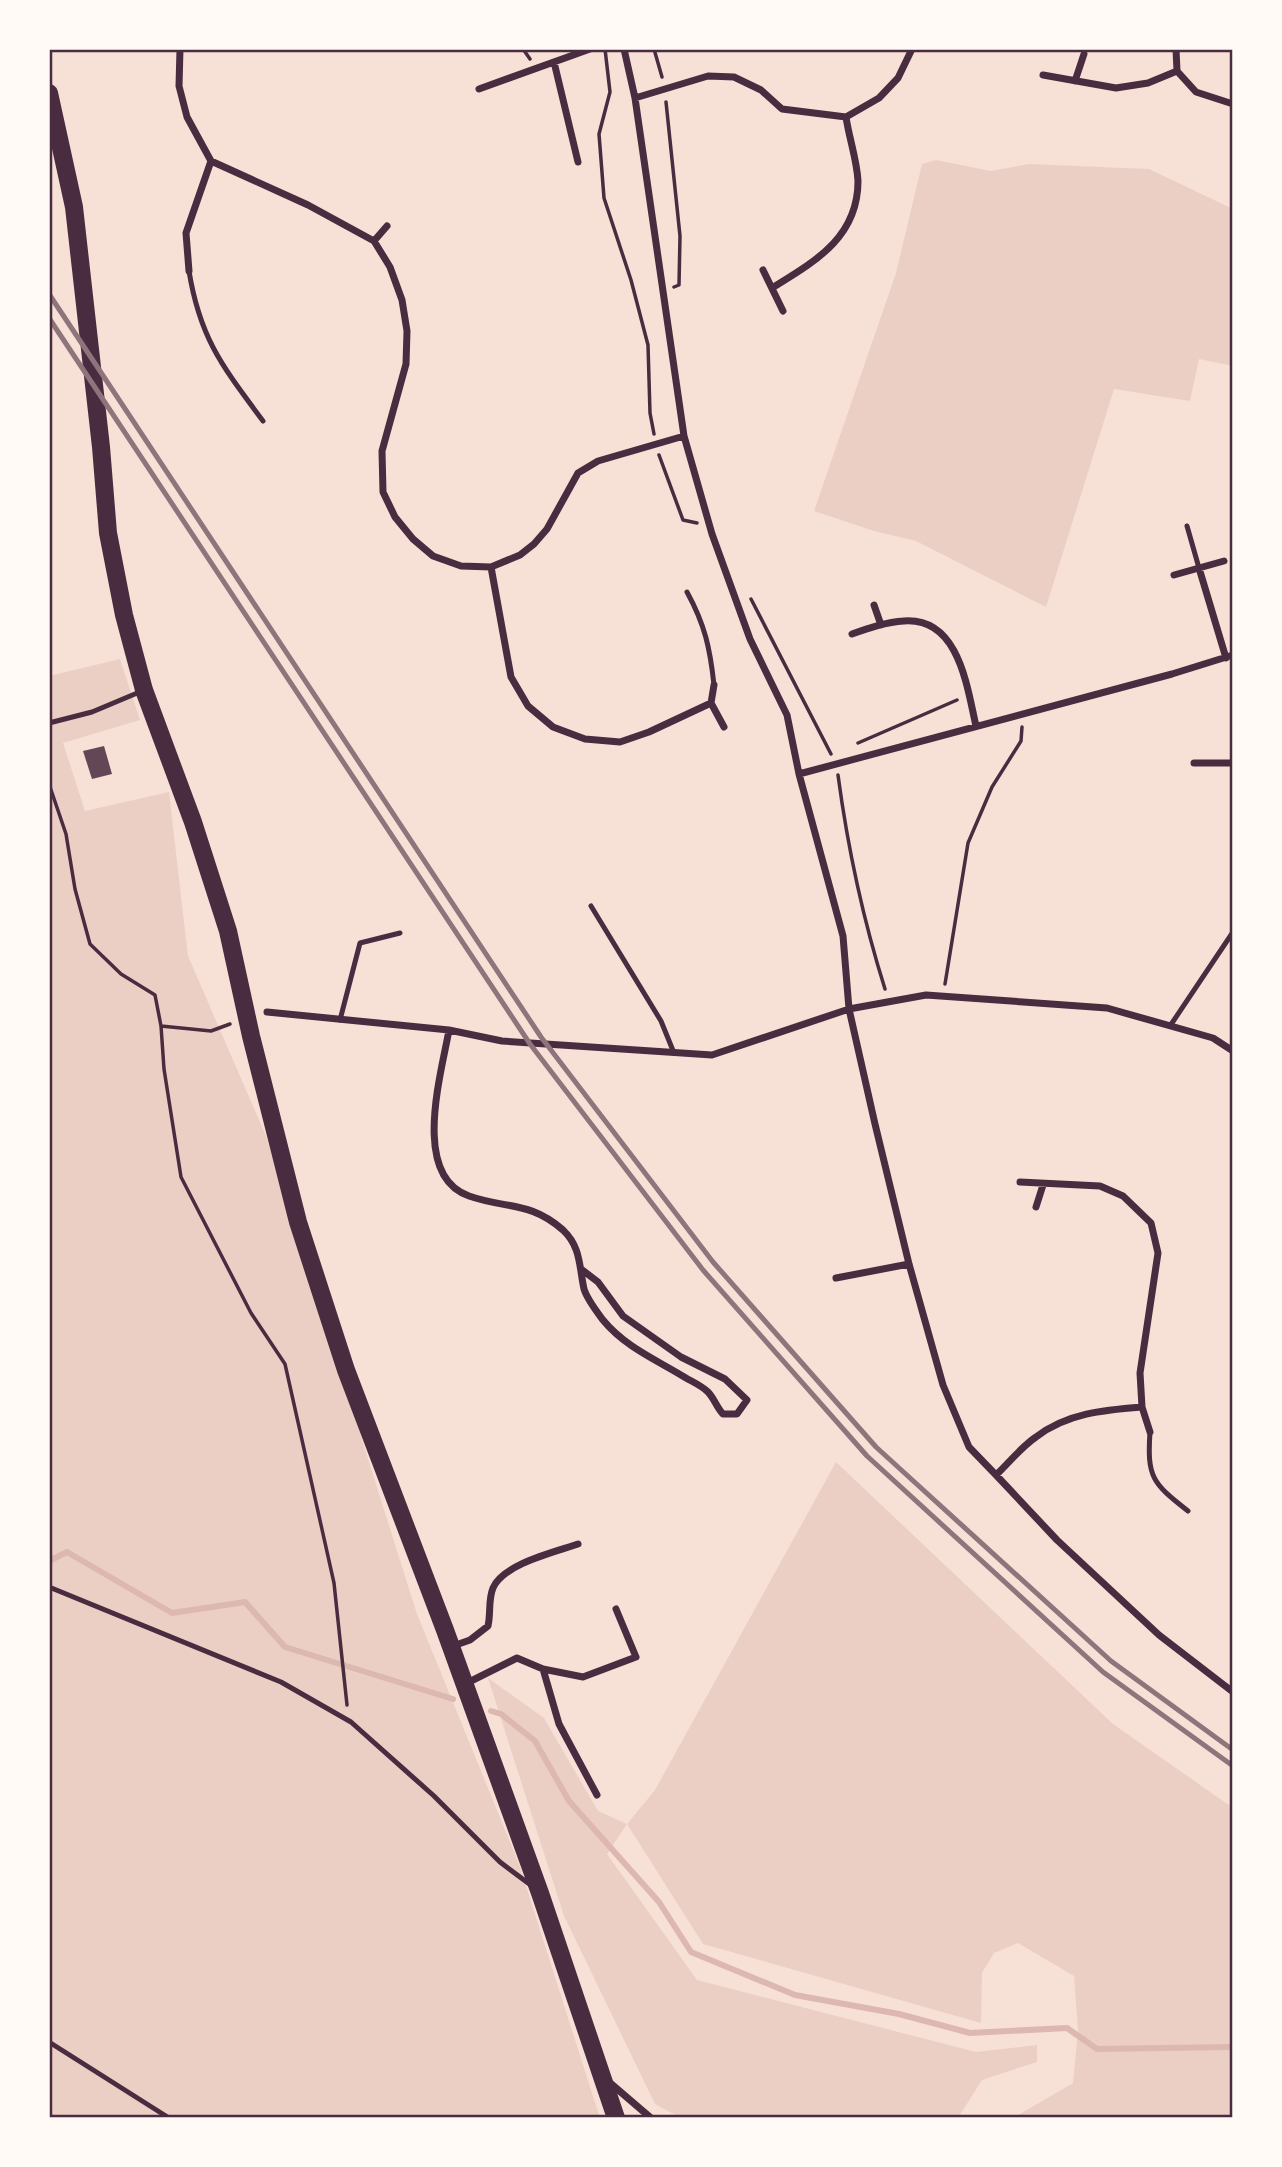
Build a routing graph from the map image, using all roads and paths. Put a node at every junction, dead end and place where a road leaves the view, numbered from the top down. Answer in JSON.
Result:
{"nodes":[{"id":1,"x":180,"y":49,"type":"edge"},
{"id":2,"x":590,"y":49,"type":"edge"},
{"id":3,"x":605,"y":49,"type":"edge"},
{"id":4,"x":624,"y":49,"type":"edge"},
{"id":5,"x":654,"y":49,"type":"edge"},
{"id":6,"x":912,"y":49,"type":"edge"},
{"id":7,"x":1176,"y":49,"type":"edge"},
{"id":8,"x":1084,"y":54,"type":"dead end"},
{"id":9,"x":554,"y":62,"type":"junction"},
{"id":10,"x":1177,"y":71,"type":"junction"},
{"id":11,"x":1043,"y":75,"type":"dead end"},
{"id":12,"x":1075,"y":81,"type":"junction"},
{"id":13,"x":479,"y":89,"type":"dead end"},
{"id":14,"x":665,"y":89,"type":"junction"},
{"id":15,"x":49,"y":93,"type":"edge"},
{"id":16,"x":635,"y":98,"type":"junction"},
{"id":17,"x":1233,"y":104,"type":"edge"},
{"id":18,"x":846,"y":117,"type":"junction"},
{"id":19,"x":211,"y":162,"type":"junction"},
{"id":20,"x":578,"y":162,"type":"dead end"},
{"id":21,"x":387,"y":226,"type":"dead end"},
{"id":22,"x":374,"y":241,"type":"junction"},
{"id":23,"x":764,"y":270,"type":"dead end"},
{"id":24,"x":189,"y":271,"type":"joint"},
{"id":25,"x":772,"y":289,"type":"junction"},
{"id":26,"x":662,"y":291,"type":"junction"},
{"id":27,"x":783,"y":311,"type":"dead end"},
{"id":28,"x":263,"y":421,"type":"dead end"},
{"id":29,"x":684,"y":436,"type":"junction"},
{"id":30,"x":656,"y":443,"type":"junction"},
{"id":31,"x":710,"y":526,"type":"junction"},
{"id":32,"x":1187,"y":526,"type":"dead end"},
{"id":33,"x":1224,"y":561,"type":"dead end"},
{"id":34,"x":491,"y":567,"type":"junction"},
{"id":35,"x":1199,"y":568,"type":"junction"},
{"id":36,"x":1174,"y":575,"type":"dead end"},
{"id":37,"x":746,"y":589,"type":"dead end"},
{"id":38,"x":687,"y":592,"type":"dead end"},
{"id":39,"x":874,"y":605,"type":"dead end"},
{"id":40,"x":881,"y":625,"type":"junction"},
{"id":41,"x":852,"y":634,"type":"dead end"},
{"id":42,"x":1230,"y":656,"type":"edge"},
{"id":43,"x":714,"y":685,"type":"joint"},
{"id":44,"x":144,"y":690,"type":"junction"},
{"id":45,"x":969,"y":695,"type":"junction"},
{"id":46,"x":711,"y":703,"type":"junction"},
{"id":47,"x":1022,"y":713,"type":"junction"},
{"id":48,"x":49,"y":723,"type":"edge"},
{"id":49,"x":976,"y":726,"type":"junction"},
{"id":50,"x":724,"y":727,"type":"dead end"},
{"id":51,"x":852,"y":746,"type":"dead end"},
{"id":52,"x":841,"y":749,"type":"dead end"},
{"id":53,"x":830,"y":752,"type":"junction"},
{"id":54,"x":1194,"y":763,"type":"dead end"},
{"id":55,"x":1233,"y":763,"type":"edge"},
{"id":56,"x":836,"y":764,"type":"junction"},
{"id":57,"x":799,"y":774,"type":"junction"},
{"id":58,"x":49,"y":784,"type":"edge"},
{"id":59,"x":590,"y":906,"type":"dead end"},
{"id":60,"x":1233,"y":932,"type":"edge"},
{"id":61,"x":400,"y":933,"type":"dead end"},
{"id":62,"x":942,"y":996,"type":"junction"},
{"id":63,"x":890,"y":1002,"type":"junction"},
{"id":64,"x":849,"y":1009,"type":"junction"},
{"id":65,"x":267,"y":1012,"type":"dead end"},
{"id":66,"x":340,"y":1020,"type":"junction"},
{"id":67,"x":161,"y":1026,"type":"junction"},
{"id":68,"x":1170,"y":1026,"type":"junction"},
{"id":69,"x":449,"y":1030,"type":"junction"},
{"id":70,"x":251,"y":1036,"type":"junction"},
{"id":71,"x":1233,"y":1051,"type":"edge"},
{"id":72,"x":674,"y":1053,"type":"junction"},
{"id":73,"x":1020,"y":1182,"type":"dead end"},
{"id":74,"x":1043,"y":1185,"type":"junction"},
{"id":75,"x":1036,"y":1207,"type":"dead end"},
{"id":76,"x":909,"y":1264,"type":"junction"},
{"id":77,"x":581,"y":1269,"type":"junction"},
{"id":78,"x":836,"y":1278,"type":"dead end"},
{"id":79,"x":1142,"y":1407,"type":"junction"},
{"id":80,"x":1150,"y":1432,"type":"joint"},
{"id":81,"x":996,"y":1475,"type":"junction"},
{"id":82,"x":1188,"y":1511,"type":"dead end"},
{"id":83,"x":578,"y":1544,"type":"dead end"},
{"id":84,"x":49,"y":1587,"type":"edge"},
{"id":85,"x":616,"y":1609,"type":"dead end"},
{"id":86,"x":451,"y":1647,"type":"junction"},
{"id":87,"x":543,"y":1669,"type":"junction"},
{"id":88,"x":464,"y":1685,"type":"junction"},
{"id":89,"x":1233,"y":1692,"type":"edge"},
{"id":90,"x":351,"y":1722,"type":"junction"},
{"id":91,"x":597,"y":1795,"type":"dead end"},
{"id":92,"x":540,"y":1893,"type":"junction"},
{"id":93,"x":49,"y":2042,"type":"edge"},
{"id":94,"x":601,"y":2075,"type":"junction"},
{"id":95,"x":169,"y":2118,"type":"edge"},
{"id":96,"x":616,"y":2118,"type":"edge"},
{"id":97,"x":651,"y":2118,"type":"edge"}],
"edges":[{"from":1,"to":19,"type":"street"},
{"from":2,"to":9,"type":"street"},
{"from":3,"to":30,"type":"path"},
{"from":4,"to":16,"type":"street"},
{"from":5,"to":14,"type":"path"},
{"from":6,"to":18,"type":"street"},
{"from":7,"to":10,"type":"street"},
{"from":8,"to":12,"type":"street"},
{"from":9,"to":13,"type":"street"},
{"from":9,"to":20,"type":"street"},
{"from":10,"to":12,"type":"street"},
{"from":10,"to":17,"type":"street"},
{"from":11,"to":12,"type":"street"},
{"from":14,"to":16,"type":"street"},
{"from":14,"to":18,"type":"street"},
{"from":14,"to":26,"type":"path"},
{"from":15,"to":44,"type":"main road"},
{"from":16,"to":26,"type":"street"},
{"from":18,"to":25,"type":"street"},
{"from":19,"to":22,"type":"street"},
{"from":19,"to":24,"type":"street"},
{"from":21,"to":22,"type":"street"},
{"from":22,"to":34,"type":"street"},
{"from":23,"to":25,"type":"street"},
{"from":24,"to":28,"type":"lane"},
{"from":25,"to":27,"type":"street"},
{"from":26,"to":29,"type":"street"},
{"from":29,"to":30,"type":"street"},
{"from":29,"to":31,"type":"street"},
{"from":30,"to":31,"type":"path"},
{"from":30,"to":34,"type":"street"},
{"from":31,"to":57,"type":"street"},
{"from":32,"to":35,"type":"lane"},
{"from":33,"to":35,"type":"street"},
{"from":34,"to":46,"type":"street"},
{"from":35,"to":36,"type":"street"},
{"from":35,"to":42,"type":"street"},
{"from":37,"to":53,"type":"path"},
{"from":38,"to":43,"type":"lane"},
{"from":39,"to":40,"type":"street"},
{"from":40,"to":41,"type":"street"},
{"from":40,"to":45,"type":"street"},
{"from":42,"to":47,"type":"street"},
{"from":43,"to":46,"type":"street"},
{"from":44,"to":48,"type":"lane"},
{"from":44,"to":70,"type":"main road"},
{"from":45,"to":49,"type":"street"},
{"from":45,"to":51,"type":"path"},
{"from":46,"to":50,"type":"street"},
{"from":47,"to":49,"type":"street"},
{"from":47,"to":62,"type":"path"},
{"from":49,"to":56,"type":"street"},
{"from":52,"to":53,"type":"path"},
{"from":53,"to":56,"type":"path"},
{"from":54,"to":55,"type":"street"},
{"from":56,"to":57,"type":"street"},
{"from":56,"to":63,"type":"path"},
{"from":57,"to":64,"type":"street"},
{"from":58,"to":67,"type":"path"},
{"from":59,"to":72,"type":"lane"},
{"from":60,"to":68,"type":"lane"},
{"from":61,"to":66,"type":"lane"},
{"from":62,"to":63,"type":"street"},
{"from":62,"to":68,"type":"street"},
{"from":63,"to":64,"type":"street"},
{"from":64,"to":72,"type":"street"},
{"from":64,"to":76,"type":"street"},
{"from":65,"to":66,"type":"street"},
{"from":66,"to":69,"type":"street"},
{"from":67,"to":70,"type":"path"},
{"from":67,"to":90,"type":"path"},
{"from":68,"to":71,"type":"street"},
{"from":69,"to":72,"type":"street"},
{"from":69,"to":77,"type":"street"},
{"from":70,"to":86,"type":"main road"},
{"from":73,"to":74,"type":"street"},
{"from":74,"to":75,"type":"street"},
{"from":74,"to":79,"type":"street"},
{"from":76,"to":78,"type":"street"},
{"from":76,"to":81,"type":"street"},
{"from":77,"to":77,"type":"street"},
{"from":79,"to":80,"type":"street"},
{"from":79,"to":81,"type":"street"},
{"from":80,"to":82,"type":"lane"},
{"from":81,"to":89,"type":"street"},
{"from":83,"to":86,"type":"street"},
{"from":84,"to":90,"type":"lane"},
{"from":85,"to":87,"type":"street"},
{"from":86,"to":88,"type":"main road"},
{"from":87,"to":88,"type":"street"},
{"from":87,"to":91,"type":"street"},
{"from":88,"to":92,"type":"main road"},
{"from":90,"to":92,"type":"lane"},
{"from":92,"to":94,"type":"main road"},
{"from":93,"to":95,"type":"lane"},
{"from":94,"to":96,"type":"main road"},
{"from":94,"to":97,"type":"street"}]}
